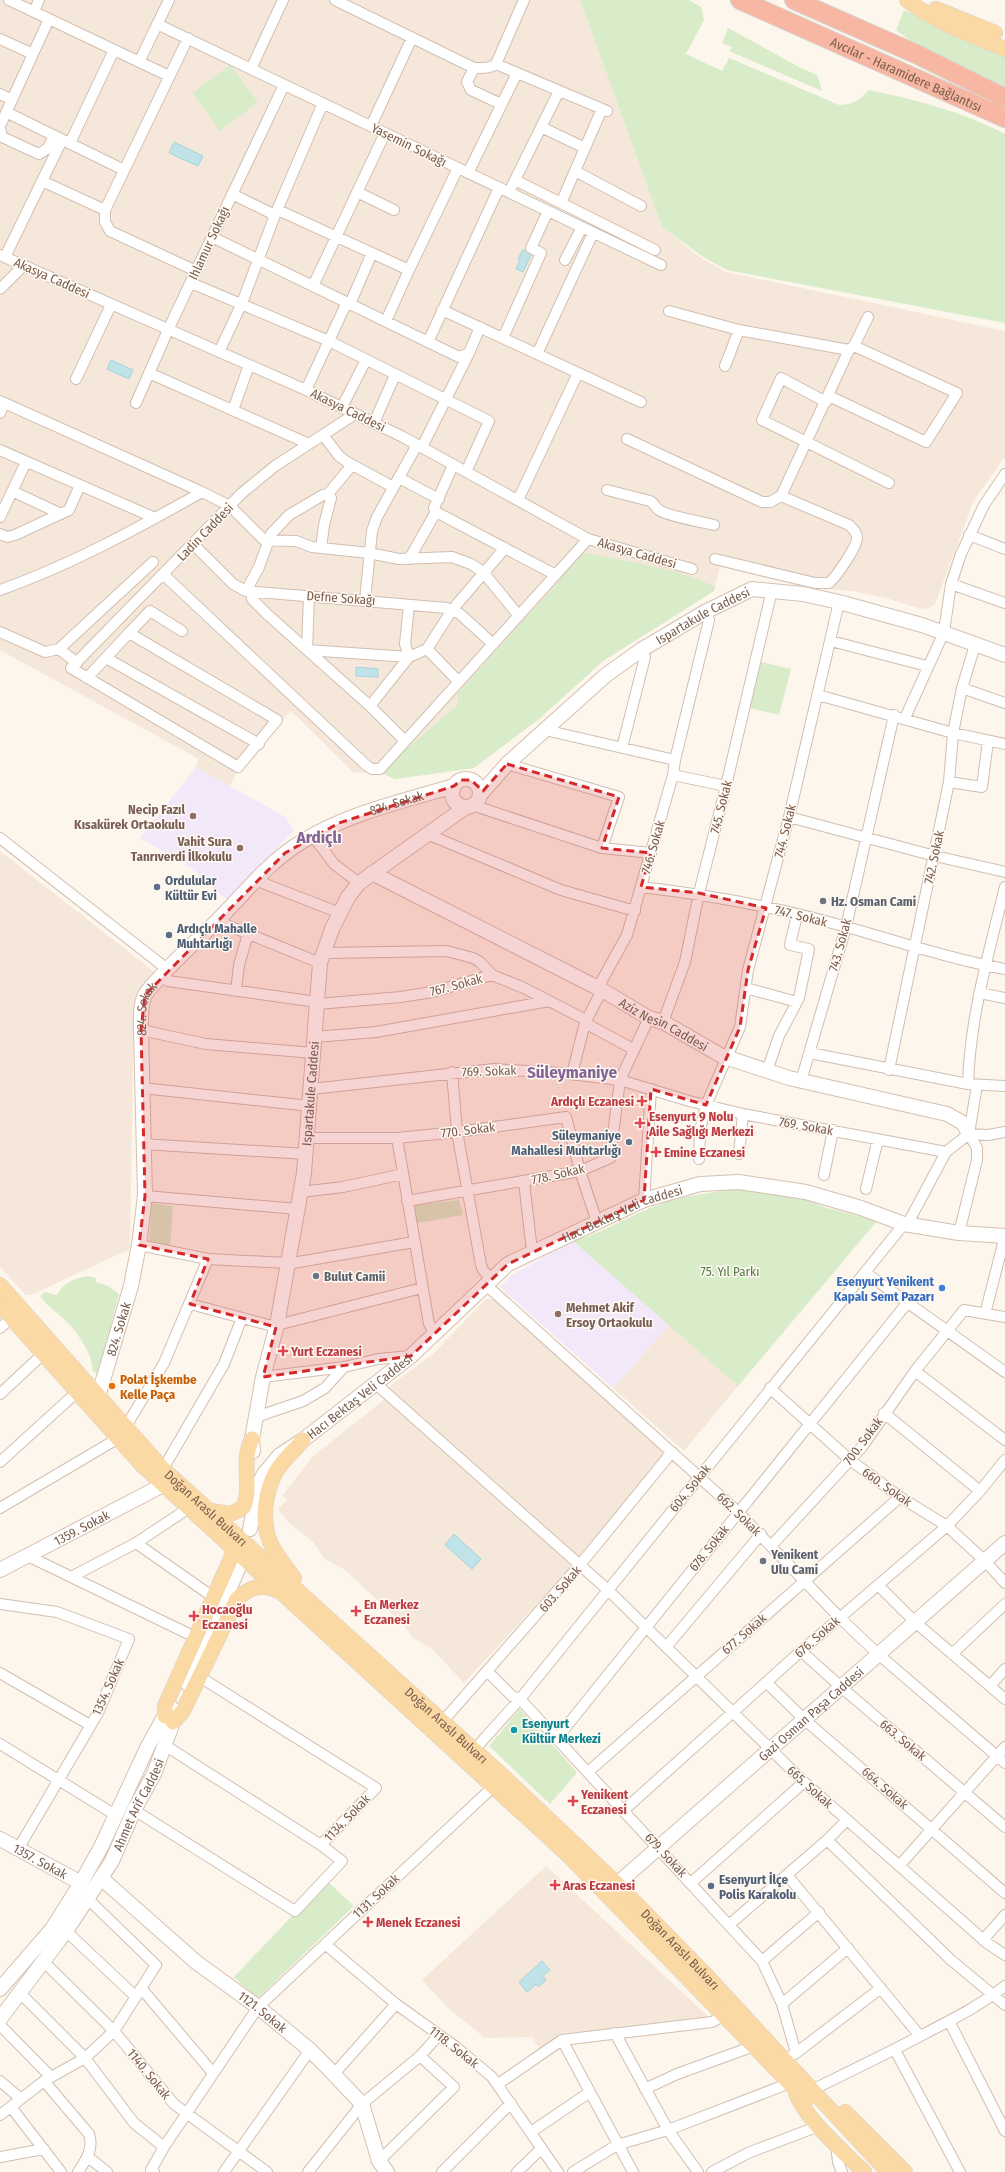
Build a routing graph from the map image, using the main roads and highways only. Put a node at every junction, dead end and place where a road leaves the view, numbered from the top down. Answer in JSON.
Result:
{"nodes":[{"id":1,"x":740,"y":0,"type":"edge"},
{"id":2,"x":794,"y":0,"type":"edge"},
{"id":3,"x":907,"y":0,"type":"edge"},
{"id":4,"x":922,"y":0,"type":"edge"},
{"id":5,"x":1005,"y":37,"type":"edge"},
{"id":6,"x":1005,"y":49,"type":"edge"},
{"id":7,"x":1005,"y":98,"type":"edge"},
{"id":8,"x":1005,"y":118,"type":"edge"},
{"id":9,"x":0,"y":1286,"type":"edge"},
{"id":10,"x":0,"y":1305,"type":"edge"},
{"id":11,"x":121,"y":1433,"type":"junction"},
{"id":12,"x":253,"y":1443,"type":"road end"},
{"id":13,"x":297,"y":1443,"type":"road end"},
{"id":14,"x":210,"y":1510,"type":"junction"},
{"id":15,"x":232,"y":1547,"type":"junction"},
{"id":16,"x":283,"y":1593,"type":"junction"},
{"id":17,"x":307,"y":1598,"type":"junction"},
{"id":18,"x":790,"y":2056,"type":"junction"},
{"id":19,"x":791,"y":2084,"type":"junction"},
{"id":20,"x":864,"y":2172,"type":"edge"},
{"id":21,"x":877,"y":2172,"type":"edge"},
{"id":22,"x":888,"y":2172,"type":"edge"},
{"id":23,"x":905,"y":2172,"type":"edge"}],
"edges":[{"from":1,"to":8,"type":"highway","name":"Avcılar - Haramidere Bağlantısı"},
{"from":2,"to":7,"type":"highway","name":"Avcılar - Haramidere Bağlantısı"},
{"from":3,"to":6,"type":"main road"},
{"from":4,"to":5,"type":"main road"},
{"from":9,"to":11,"type":"main road","name":"Doğan Araslı Bulvarı"},
{"from":10,"to":11,"type":"main road","name":"Doğan Araslı Bulvarı"},
{"from":11,"to":14,"type":"main road","name":"Doğan Araslı Bulvarı"},
{"from":11,"to":15,"type":"main road","name":"Doğan Araslı Bulvarı"},
{"from":12,"to":14,"type":"main road"},
{"from":13,"to":17,"type":"main road"},
{"from":14,"to":17,"type":"main road","name":"Doğan Araslı Bulvarı"},
{"from":15,"to":16,"type":"main road","name":"Doğan Araslı Bulvarı"},
{"from":15,"to":16,"type":"main road"},
{"from":16,"to":19,"type":"main road","name":"Doğan Araslı Bulvarı"},
{"from":17,"to":18,"type":"main road","name":"Doğan Araslı Bulvarı"},
{"from":18,"to":22,"type":"main road","name":"Doğan Araslı Bulvarı"},
{"from":18,"to":23,"type":"main road"},
{"from":19,"to":20,"type":"main road"},
{"from":19,"to":21,"type":"main road","name":"Doğan Araslı Bulvarı"}]}
